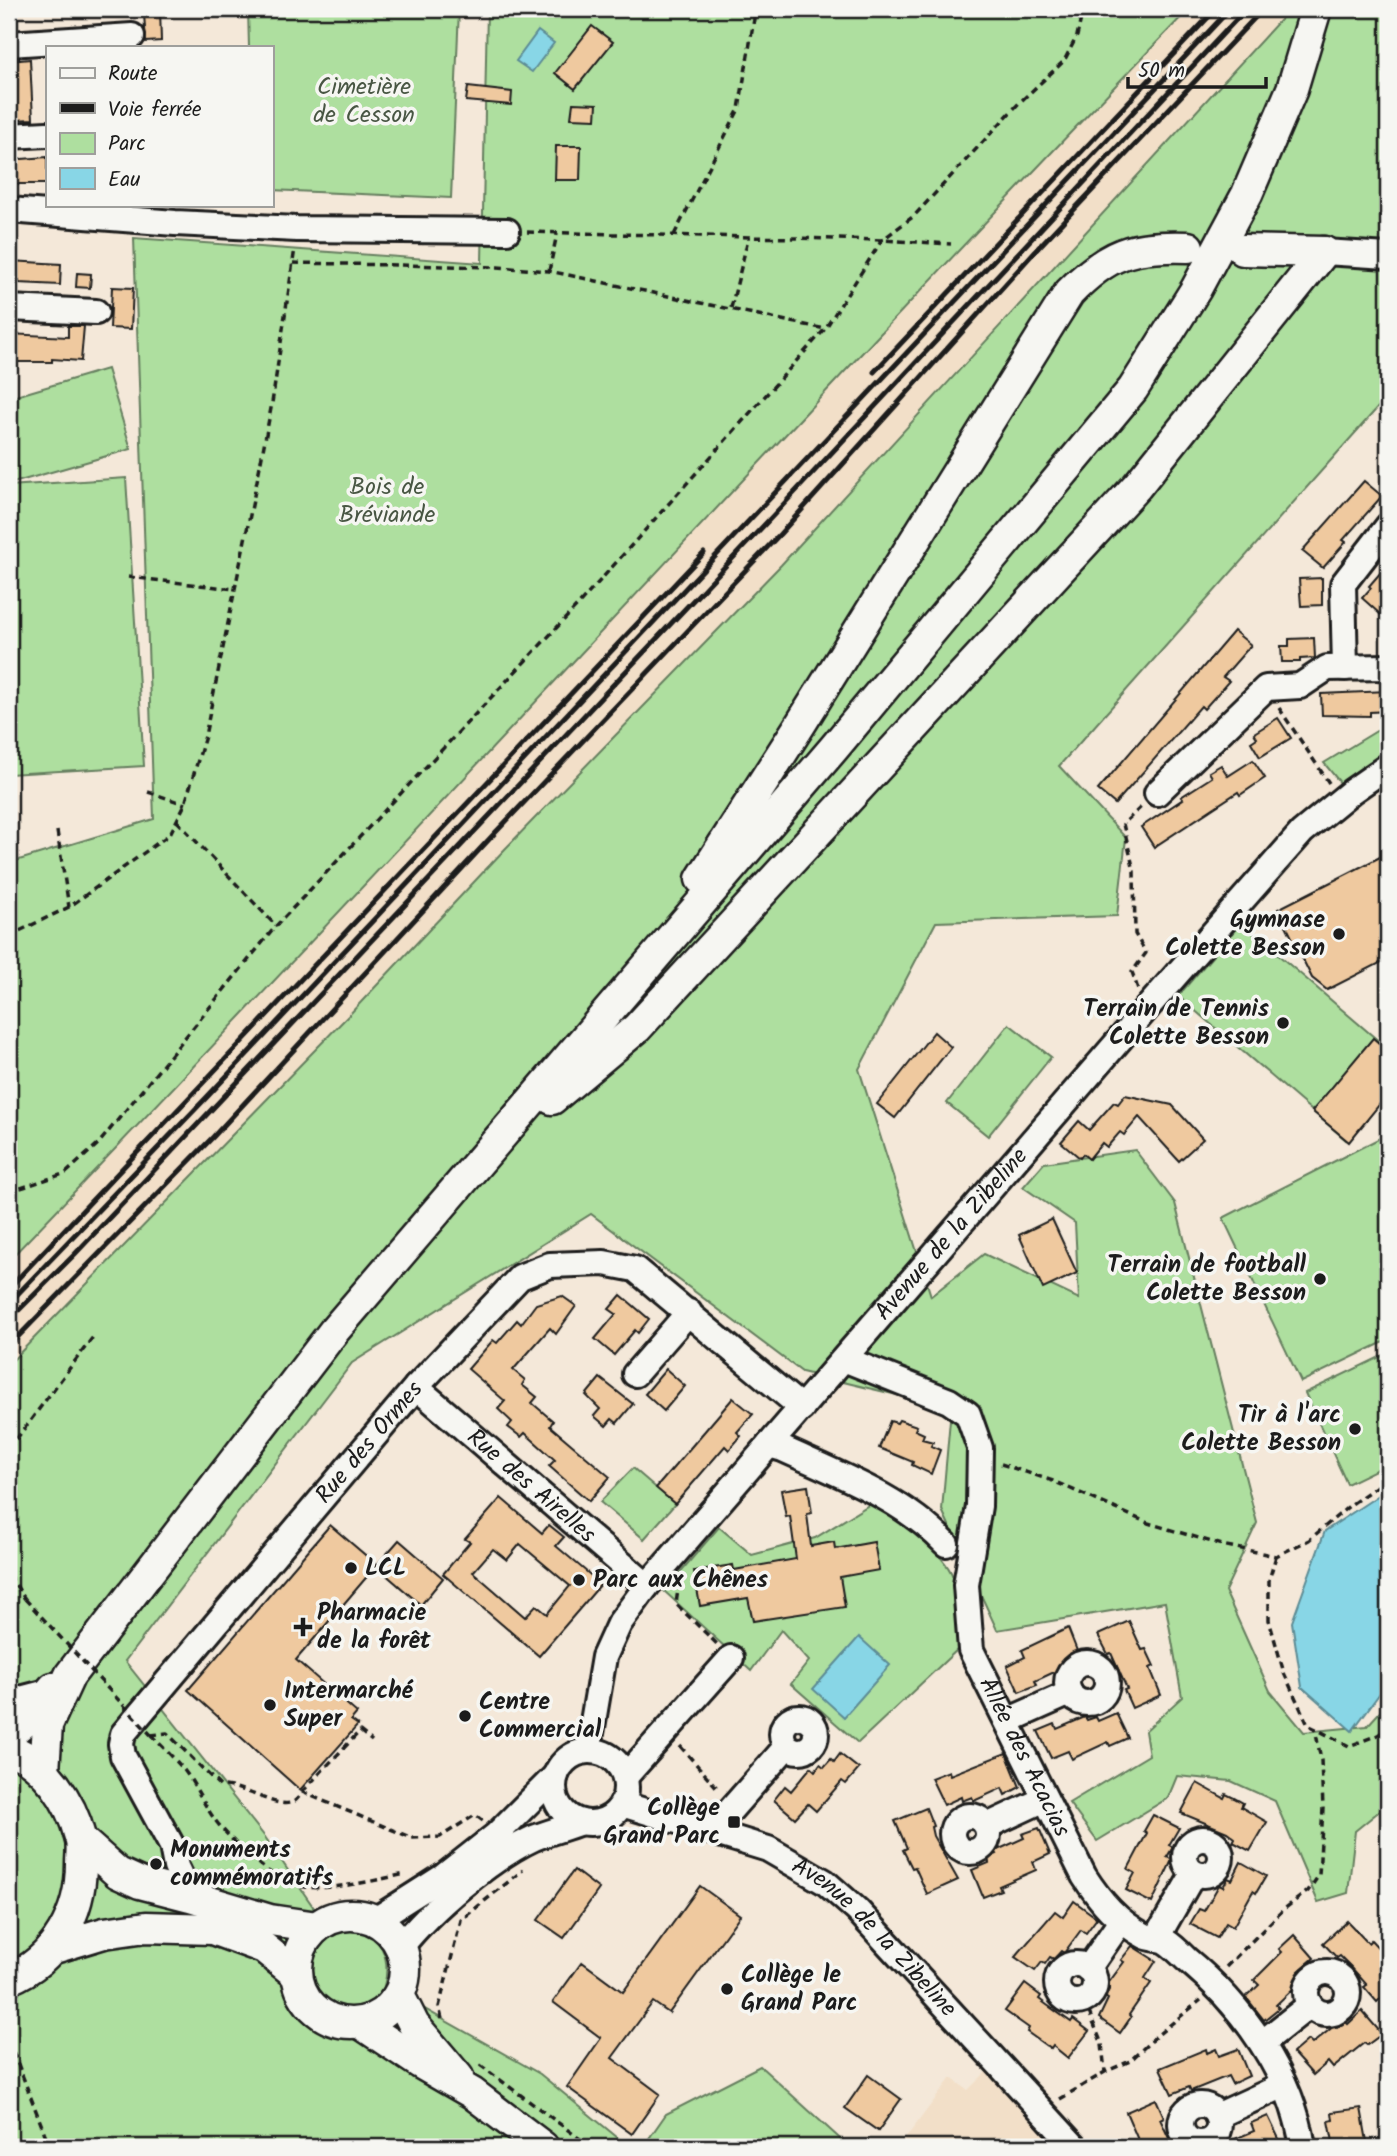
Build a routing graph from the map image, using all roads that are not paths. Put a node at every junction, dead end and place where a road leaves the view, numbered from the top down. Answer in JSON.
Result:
{"nodes":[{"id":1,"x":1316,"y":9,"type":"edge"},
{"id":2,"x":132,"y":36,"type":"dead end"},
{"id":3,"x":9,"y":44,"type":"edge"},
{"id":4,"x":46,"y":134,"type":"edge"},
{"id":5,"x":9,"y":136,"type":"edge"},
{"id":6,"x":9,"y":210,"type":"edge"},
{"id":7,"x":507,"y":231,"type":"road end"},
{"id":8,"x":1188,"y":247,"type":"dead end"},
{"id":9,"x":1243,"y":250,"type":"dead end"},
{"id":10,"x":1324,"y":252,"type":"junction"},
{"id":11,"x":1388,"y":257,"type":"edge"},
{"id":12,"x":9,"y":308,"type":"edge"},
{"id":13,"x":96,"y":312,"type":"dead end"},
{"id":14,"x":1388,"y":526,"type":"edge"},
{"id":15,"x":1388,"y":667,"type":"edge"},
{"id":16,"x":1345,"y":668,"type":"junction"},
{"id":17,"x":1386,"y":773,"type":"edge"},
{"id":18,"x":1157,"y":793,"type":"road end"},
{"id":19,"x":640,"y":974,"type":"junction"},
{"id":20,"x":484,"y":1156,"type":"junction"},
{"id":21,"x":689,"y":1312,"type":"junction"},
{"id":22,"x":844,"y":1359,"type":"junction"},
{"id":23,"x":635,"y":1374,"type":"dead end"},
{"id":24,"x":416,"y":1387,"type":"junction"},
{"id":25,"x":802,"y":1408,"type":"junction"},
{"id":26,"x":769,"y":1445,"type":"junction"},
{"id":27,"x":946,"y":1544,"type":"dead end"},
{"id":28,"x":646,"y":1587,"type":"junction"},
{"id":29,"x":731,"y":1658,"type":"road end"},
{"id":30,"x":59,"y":1684,"type":"junction"},
{"id":31,"x":1070,"y":1693,"type":"dead end"},
{"id":32,"x":9,"y":1699,"type":"edge"},
{"id":33,"x":1007,"y":1721,"type":"junction"},
{"id":34,"x":9,"y":1734,"type":"edge"},
{"id":35,"x":786,"y":1748,"type":"dead end"},
{"id":36,"x":9,"y":1750,"type":"edge"},
{"id":37,"x":588,"y":1751,"type":"junction"},
{"id":38,"x":44,"y":1772,"type":"junction"},
{"id":39,"x":556,"y":1775,"type":"junction"},
{"id":40,"x":625,"y":1777,"type":"junction"},
{"id":41,"x":1045,"y":1799,"type":"junction"},
{"id":42,"x":622,"y":1804,"type":"junction"},
{"id":43,"x":581,"y":1822,"type":"junction"},
{"id":44,"x":987,"y":1826,"type":"dead end"},
{"id":45,"x":712,"y":1831,"type":"junction"},
{"id":46,"x":81,"y":1840,"type":"junction"},
{"id":47,"x":1194,"y":1873,"type":"dead end"},
{"id":48,"x":190,"y":1896,"type":"junction"},
{"id":49,"x":375,"y":1920,"type":"junction"},
{"id":50,"x":1121,"y":1921,"type":"junction"},
{"id":51,"x":317,"y":1927,"type":"junction"},
{"id":52,"x":1156,"y":1939,"type":"junction"},
{"id":53,"x":401,"y":1947,"type":"junction"},
{"id":54,"x":51,"y":1950,"type":"junction"},
{"id":55,"x":297,"y":1975,"type":"junction"},
{"id":56,"x":9,"y":1979,"type":"edge"},
{"id":57,"x":395,"y":2000,"type":"junction"},
{"id":58,"x":1084,"y":2000,"type":"road end"},
{"id":59,"x":1310,"y":2005,"type":"dead end"},
{"id":60,"x":360,"y":2023,"type":"junction"},
{"id":61,"x":1262,"y":2043,"type":"junction"},
{"id":62,"x":1284,"y":2085,"type":"junction"},
{"id":63,"x":472,"y":2093,"type":"junction"},
{"id":64,"x":1217,"y":2116,"type":"dead end"},
{"id":65,"x":1306,"y":2145,"type":"edge"},
{"id":66,"x":543,"y":2147,"type":"edge"},
{"id":67,"x":1075,"y":2147,"type":"edge"}],
"edges":[{"from":1,"to":19,"type":"main road"},
{"from":2,"to":3,"type":"street"},
{"from":4,"to":5,"type":"street"},
{"from":6,"to":7,"type":"street"},
{"from":8,"to":19,"type":"main road"},
{"from":9,"to":10,"type":"main road"},
{"from":10,"to":11,"type":"street"},
{"from":10,"to":20,"type":"main road"},
{"from":12,"to":13,"type":"street"},
{"from":14,"to":16,"type":"street"},
{"from":15,"to":16,"type":"street"},
{"from":16,"to":18,"type":"street"},
{"from":17,"to":22,"type":"street","name":"Avenue de la Zibeline"},
{"from":19,"to":20,"type":"main road"},
{"from":20,"to":30,"type":"main road"},
{"from":21,"to":23,"type":"street"},
{"from":21,"to":24,"type":"street","name":"Rue des Ormes"},
{"from":21,"to":25,"type":"street","name":"Rue des Ormes"},
{"from":22,"to":25,"type":"street","name":"Avenue de la Zibeline"},
{"from":22,"to":33,"type":"street","name":"Allée des Acacias"},
{"from":24,"to":28,"type":"street","name":"Rue des Airelles"},
{"from":24,"to":48,"type":"street","name":"Rue des Ormes"},
{"from":25,"to":26,"type":"street","name":"Avenue de la Zibeline"},
{"from":26,"to":27,"type":"street"},
{"from":26,"to":28,"type":"street","name":"Avenue de la Zibeline"},
{"from":28,"to":37,"type":"street","name":"Avenue de la Zibeline"},
{"from":29,"to":40,"type":"street"},
{"from":30,"to":32,"type":"street"},
{"from":30,"to":34,"type":"main road"},
{"from":30,"to":38,"type":"main road"},
{"from":31,"to":33,"type":"street"},
{"from":33,"to":41,"type":"street","name":"Allée des Acacias"},
{"from":35,"to":45,"type":"street"},
{"from":36,"to":38,"type":"main road"},
{"from":37,"to":39,"type":"street"},
{"from":37,"to":40,"type":"street"},
{"from":38,"to":46,"type":"main road"},
{"from":39,"to":43,"type":"street"},
{"from":39,"to":49,"type":"street"},
{"from":40,"to":42,"type":"street"},
{"from":41,"to":44,"type":"street"},
{"from":41,"to":50,"type":"street","name":"Allée des Acacias"},
{"from":42,"to":43,"type":"street"},
{"from":42,"to":45,"type":"street","name":"Avenue de la Zibeline"},
{"from":43,"to":53,"type":"street"},
{"from":45,"to":67,"type":"street","name":"Avenue de la Zibeline"},
{"from":46,"to":48,"type":"main road"},
{"from":46,"to":54,"type":"main road"},
{"from":47,"to":52,"type":"street"},
{"from":48,"to":51,"type":"main road"},
{"from":49,"to":51,"type":"main road"},
{"from":49,"to":53,"type":"main road"},
{"from":50,"to":52,"type":"street","name":"Allée des Acacias"},
{"from":50,"to":58,"type":"street"},
{"from":51,"to":55,"type":"main road"},
{"from":52,"to":61,"type":"street","name":"Allée des Acacias"},
{"from":53,"to":57,"type":"main road"},
{"from":54,"to":55,"type":"main road"},
{"from":54,"to":56,"type":"main road"},
{"from":55,"to":60,"type":"main road"},
{"from":57,"to":60,"type":"main road"},
{"from":57,"to":63,"type":"main road"},
{"from":59,"to":61,"type":"street"},
{"from":60,"to":63,"type":"main road"},
{"from":61,"to":62,"type":"street","name":"Allée des Acacias"},
{"from":62,"to":64,"type":"street"},
{"from":62,"to":65,"type":"street","name":"Allée des Acacias"},
{"from":63,"to":66,"type":"main road"}]}
